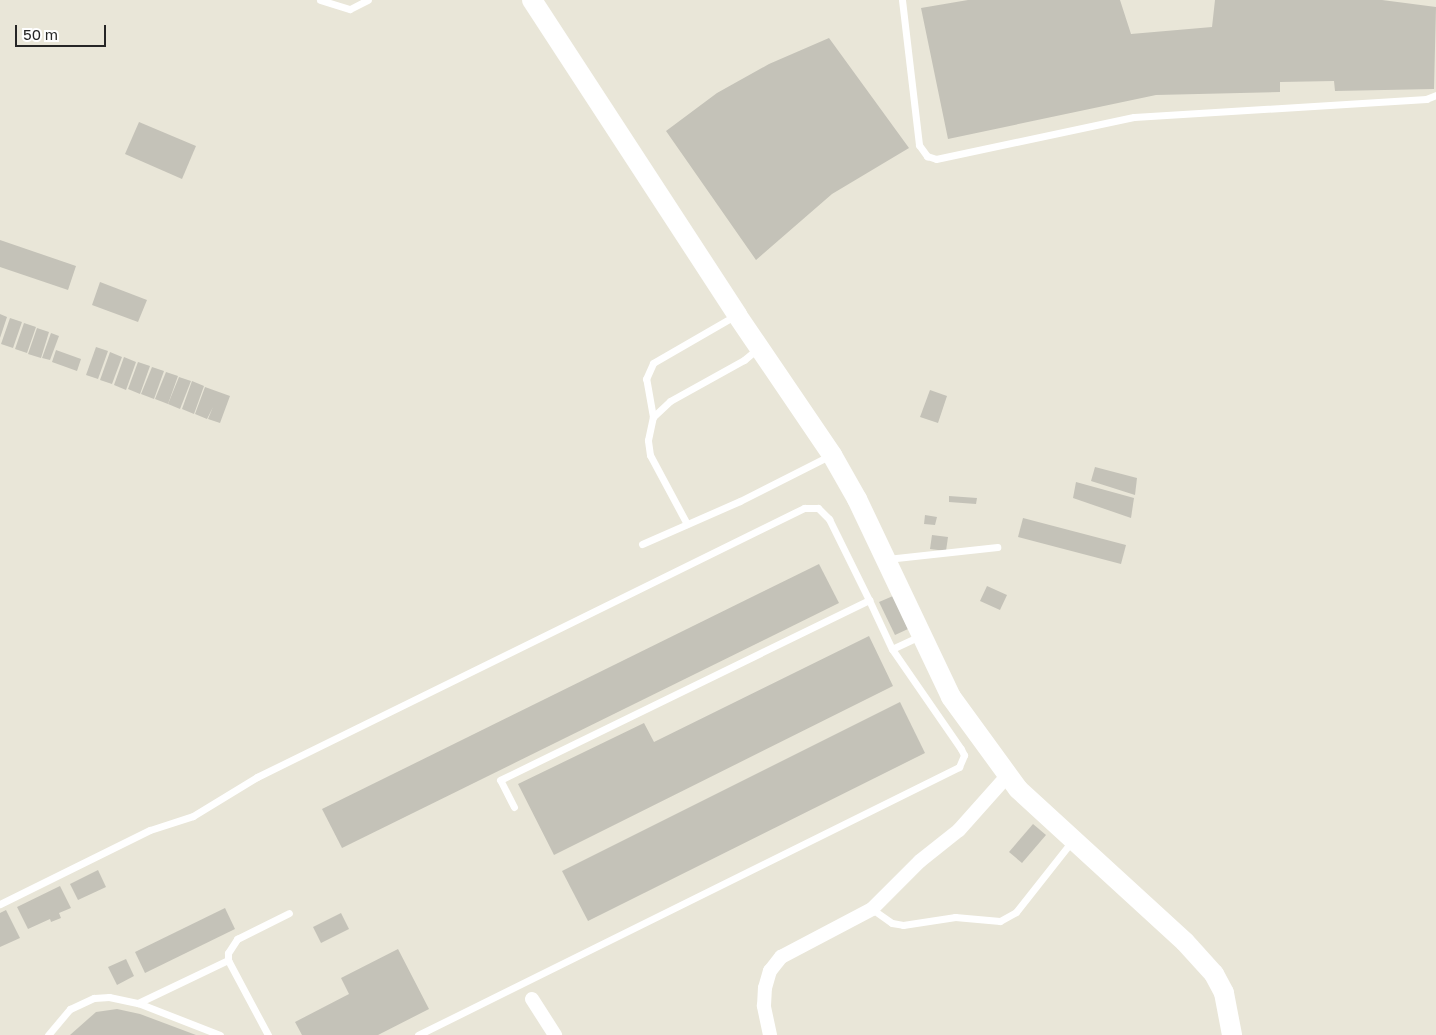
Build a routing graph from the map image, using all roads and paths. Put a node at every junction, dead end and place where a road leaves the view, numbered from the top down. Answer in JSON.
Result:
{"nodes":[{"id":1,"x":320,"y":0,"type":"edge"},
{"id":2,"x":368,"y":0,"type":"edge"},
{"id":3,"x":532,"y":0,"type":"edge"},
{"id":4,"x":902,"y":0,"type":"edge"},
{"id":5,"x":1436,"y":95,"type":"edge"},
{"id":6,"x":737,"y":315,"type":"junction"},
{"id":7,"x":759,"y":347,"type":"junction"},
{"id":8,"x":653,"y":417,"type":"junction"},
{"id":9,"x":832,"y":455,"type":"junction"},
{"id":10,"x":687,"y":524,"type":"junction"},
{"id":11,"x":642,"y":544,"type":"dead end"},
{"id":12,"x":997,"y":547,"type":"dead end"},
{"id":13,"x":887,"y":559,"type":"junction"},
{"id":14,"x":868,"y":600,"type":"junction"},
{"id":15,"x":920,"y":636,"type":"junction"},
{"id":16,"x":892,"y":649,"type":"junction"},
{"id":17,"x":1008,"y":775,"type":"junction"},
{"id":18,"x":514,"y":807,"type":"dead end"},
{"id":19,"x":1073,"y":839,"type":"junction"},
{"id":20,"x":0,"y":904,"type":"edge"},
{"id":21,"x":872,"y":909,"type":"junction"},
{"id":22,"x":289,"y":913,"type":"dead end"},
{"id":23,"x":228,"y":960,"type":"junction"},
{"id":24,"x":532,"y":999,"type":"dead end"},
{"id":25,"x":138,"y":1004,"type":"junction"},
{"id":26,"x":48,"y":1035,"type":"edge"},
{"id":27,"x":220,"y":1035,"type":"edge"},
{"id":28,"x":268,"y":1035,"type":"edge"},
{"id":29,"x":418,"y":1035,"type":"edge"},
{"id":30,"x":555,"y":1035,"type":"edge"},
{"id":31,"x":770,"y":1035,"type":"edge"},
{"id":32,"x":1232,"y":1035,"type":"edge"}],
"edges":[{"from":1,"to":2,"type":"lane"},
{"from":3,"to":6,"type":"street"},
{"from":4,"to":5,"type":"lane"},
{"from":6,"to":7,"type":"street"},
{"from":6,"to":8,"type":"lane"},
{"from":7,"to":8,"type":"lane"},
{"from":7,"to":9,"type":"street"},
{"from":8,"to":10,"type":"lane"},
{"from":9,"to":10,"type":"lane"},
{"from":9,"to":13,"type":"street"},
{"from":10,"to":11,"type":"lane"},
{"from":12,"to":13,"type":"lane"},
{"from":13,"to":15,"type":"street"},
{"from":14,"to":16,"type":"lane"},
{"from":14,"to":18,"type":"lane"},
{"from":14,"to":20,"type":"lane"},
{"from":15,"to":16,"type":"lane"},
{"from":15,"to":17,"type":"street"},
{"from":16,"to":29,"type":"lane"},
{"from":17,"to":19,"type":"street"},
{"from":17,"to":21,"type":"street"},
{"from":19,"to":21,"type":"lane"},
{"from":19,"to":32,"type":"street"},
{"from":21,"to":31,"type":"street"},
{"from":22,"to":23,"type":"lane"},
{"from":23,"to":25,"type":"lane"},
{"from":23,"to":28,"type":"lane"},
{"from":24,"to":30,"type":"street"},
{"from":25,"to":26,"type":"lane"},
{"from":25,"to":27,"type":"lane"}]}
